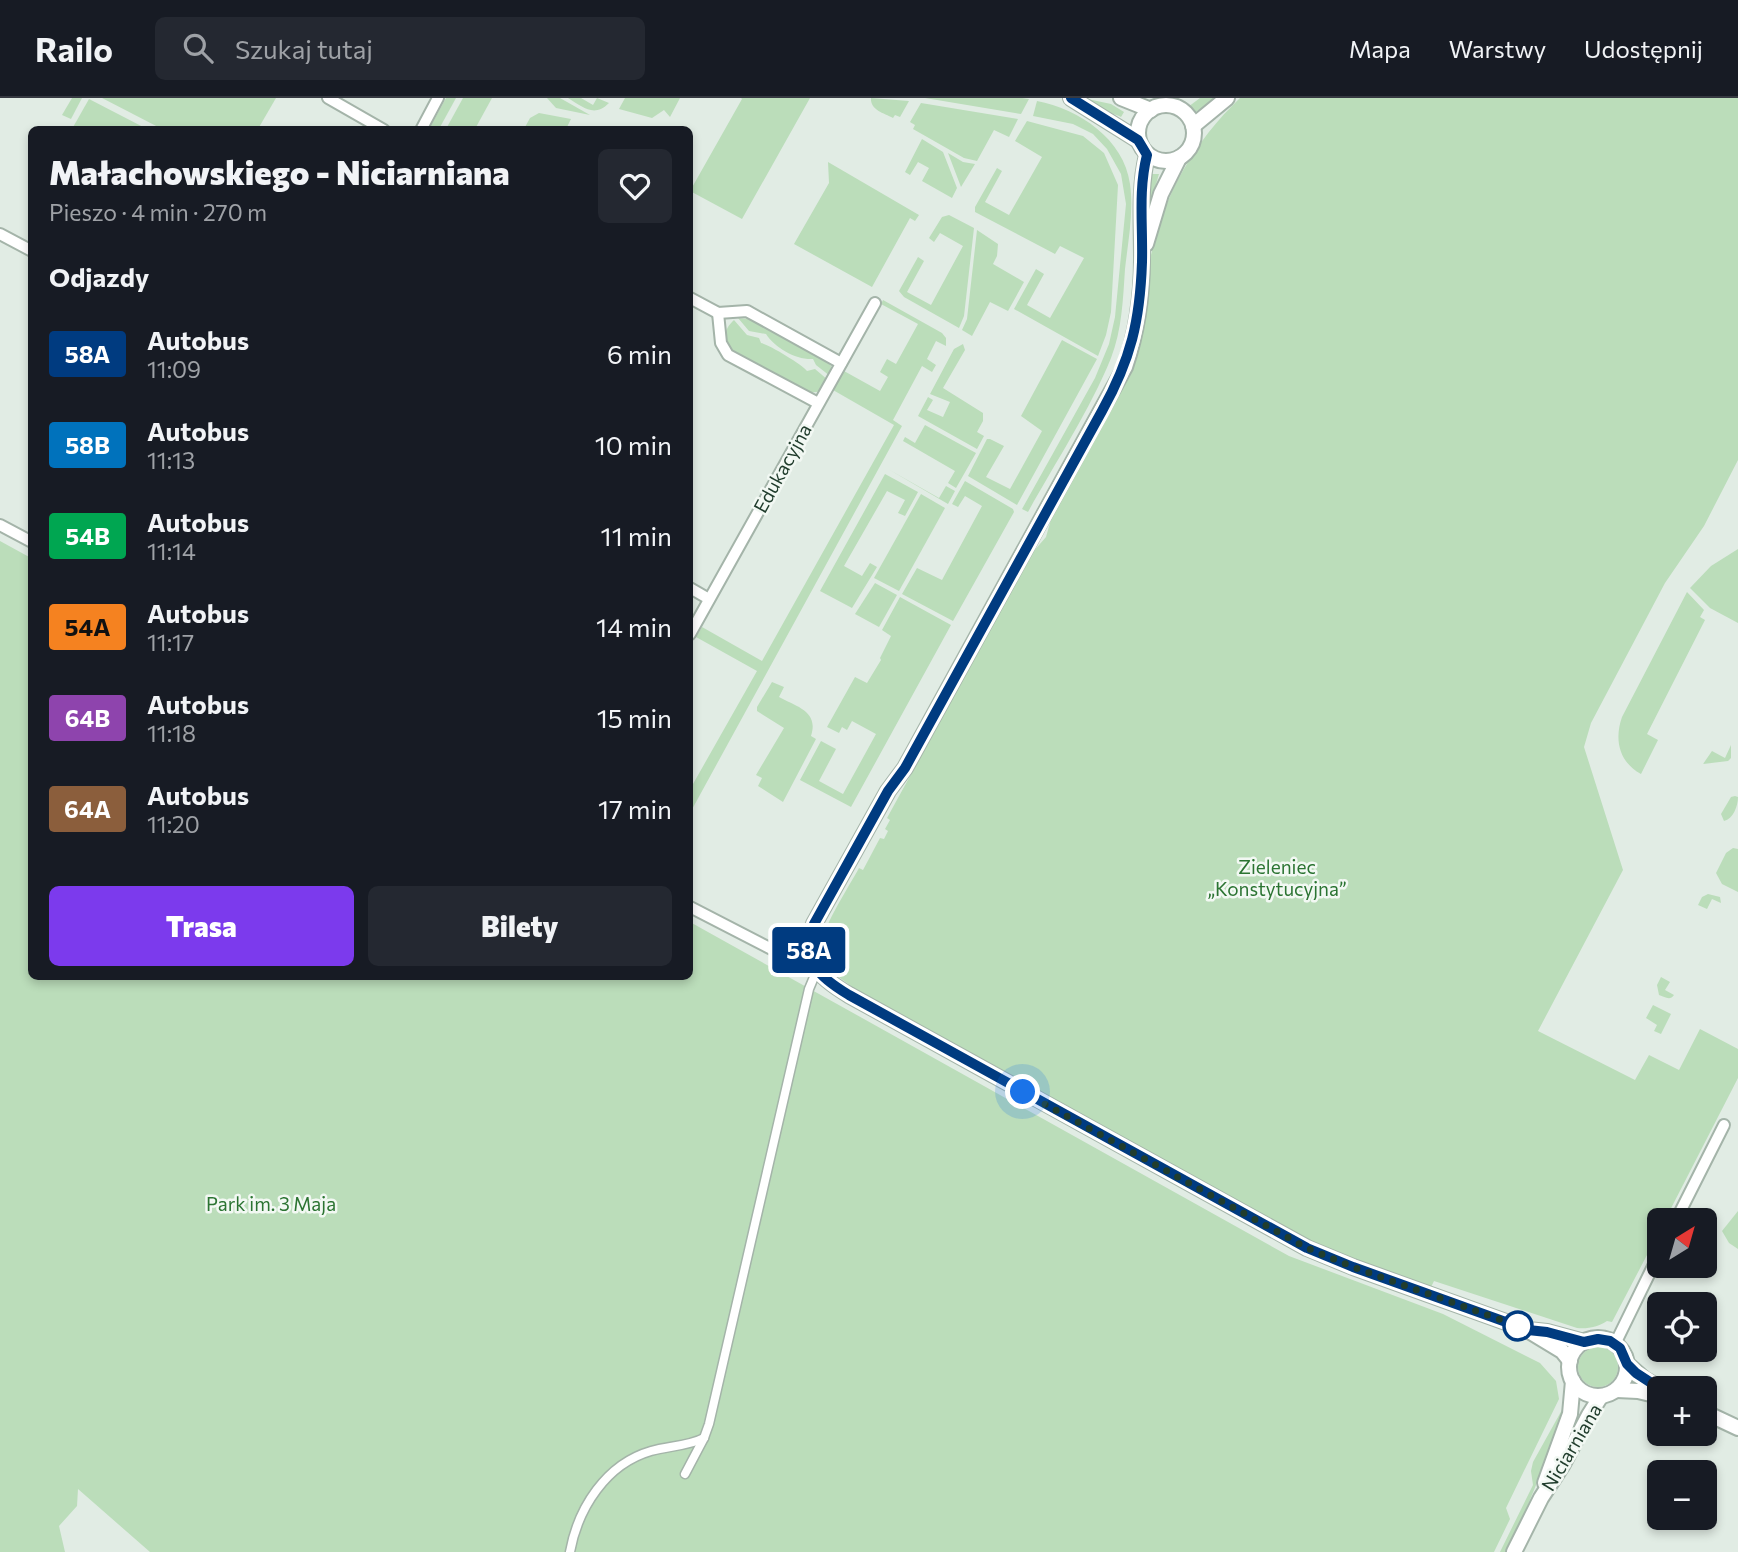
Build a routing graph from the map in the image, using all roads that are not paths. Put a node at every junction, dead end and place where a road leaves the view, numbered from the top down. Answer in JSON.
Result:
{"nodes":[{"id":1,"x":328,"y":98,"type":"edge"},
{"id":2,"x":438,"y":98,"type":"edge"},
{"id":3,"x":1071,"y":98,"type":"edge"},
{"id":4,"x":1121,"y":98,"type":"edge"},
{"id":5,"x":1227,"y":98,"type":"edge"},
{"id":6,"x":1184,"y":103,"type":"edge"},
{"id":7,"x":1150,"y":110,"type":"junction"},
{"id":8,"x":377,"y":126,"type":"edge"},
{"id":9,"x":423,"y":126,"type":"edge"},
{"id":10,"x":1193,"y":127,"type":"junction"},
{"id":11,"x":1138,"y":140,"type":"junction"},
{"id":12,"x":1147,"y":155,"type":"junction"},
{"id":13,"x":1179,"y":158,"type":"junction"},
{"id":14,"x":0,"y":234,"type":"edge"},
{"id":15,"x":28,"y":249,"type":"edge"},
{"id":16,"x":1142,"y":262,"type":"junction"},
{"id":17,"x":693,"y":300,"type":"edge"},
{"id":18,"x":875,"y":303,"type":"dead end"},
{"id":19,"x":718,"y":313,"type":"junction"},
{"id":20,"x":841,"y":363,"type":"junction"},
{"id":21,"x":818,"y":403,"type":"junction"},
{"id":22,"x":0,"y":524,"type":"edge"},
{"id":23,"x":28,"y":540,"type":"edge"},
{"id":24,"x":693,"y":590,"type":"edge"},
{"id":25,"x":709,"y":599,"type":"junction"},
{"id":26,"x":693,"y":628,"type":"edge"},
{"id":27,"x":693,"y":908,"type":"edge"},
{"id":28,"x":813,"y":964,"type":"junction"},
{"id":29,"x":1724,"y":1125,"type":"dead end"},
{"id":30,"x":1682,"y":1208,"type":"edge"},
{"id":31,"x":1647,"y":1278,"type":"edge"},
{"id":32,"x":1528,"y":1330,"type":"junction"},
{"id":33,"x":1584,"y":1342,"type":"junction"},
{"id":34,"x":1615,"y":1344,"type":"junction"},
{"id":35,"x":1570,"y":1361,"type":"junction"},
{"id":36,"x":1627,"y":1364,"type":"junction"},
{"id":37,"x":1573,"y":1381,"type":"junction"},
{"id":38,"x":1647,"y":1381,"type":"edge"},
{"id":39,"x":1616,"y":1390,"type":"junction"},
{"id":40,"x":1647,"y":1393,"type":"edge"},
{"id":41,"x":1601,"y":1396,"type":"junction"},
{"id":42,"x":1717,"y":1418,"type":"edge"},
{"id":43,"x":1738,"y":1428,"type":"edge"},
{"id":44,"x":704,"y":1438,"type":"junction"},
{"id":45,"x":685,"y":1474,"type":"dead end"},
{"id":46,"x":1541,"y":1498,"type":"junction"},
{"id":47,"x":570,"y":1552,"type":"edge"},
{"id":48,"x":1514,"y":1552,"type":"edge"}],
"edges":[{"from":1,"to":8,"type":"street"},
{"from":2,"to":9,"type":"street"},
{"from":3,"to":11,"type":"street"},
{"from":4,"to":7,"type":"street"},
{"from":5,"to":10,"type":"street"},
{"from":6,"to":7,"type":"street"},
{"from":6,"to":10,"type":"street"},
{"from":7,"to":11,"type":"street"},
{"from":10,"to":13,"type":"street"},
{"from":11,"to":12,"type":"street"},
{"from":12,"to":13,"type":"street"},
{"from":12,"to":16,"type":"street"},
{"from":13,"to":16,"type":"street"},
{"from":14,"to":15,"type":"street"},
{"from":16,"to":28,"type":"street"},
{"from":17,"to":19,"type":"street"},
{"from":18,"to":20,"type":"street","name":"Edukacyjna"},
{"from":19,"to":20,"type":"street"},
{"from":19,"to":21,"type":"street"},
{"from":20,"to":21,"type":"street","name":"Edukacyjna"},
{"from":21,"to":25,"type":"street","name":"Edukacyjna"},
{"from":22,"to":23,"type":"street"},
{"from":24,"to":25,"type":"street"},
{"from":25,"to":26,"type":"street","name":"Edukacyjna"},
{"from":27,"to":28,"type":"street"},
{"from":28,"to":32,"type":"street"},
{"from":28,"to":44,"type":"street"},
{"from":29,"to":30,"type":"street"},
{"from":31,"to":34,"type":"street"},
{"from":32,"to":33,"type":"street"},
{"from":32,"to":35,"type":"street"},
{"from":33,"to":34,"type":"street"},
{"from":33,"to":35,"type":"street"},
{"from":34,"to":36,"type":"street"},
{"from":35,"to":37,"type":"street"},
{"from":36,"to":38,"type":"street"},
{"from":36,"to":39,"type":"street"},
{"from":37,"to":41,"type":"street"},
{"from":37,"to":46,"type":"street","name":"Niciarniana"},
{"from":39,"to":40,"type":"street"},
{"from":39,"to":41,"type":"street"},
{"from":41,"to":46,"type":"street","name":"Niciarniana"},
{"from":42,"to":43,"type":"street"},
{"from":44,"to":45,"type":"street"},
{"from":44,"to":47,"type":"street"},
{"from":46,"to":48,"type":"street","name":"Niciarniana"}]}
